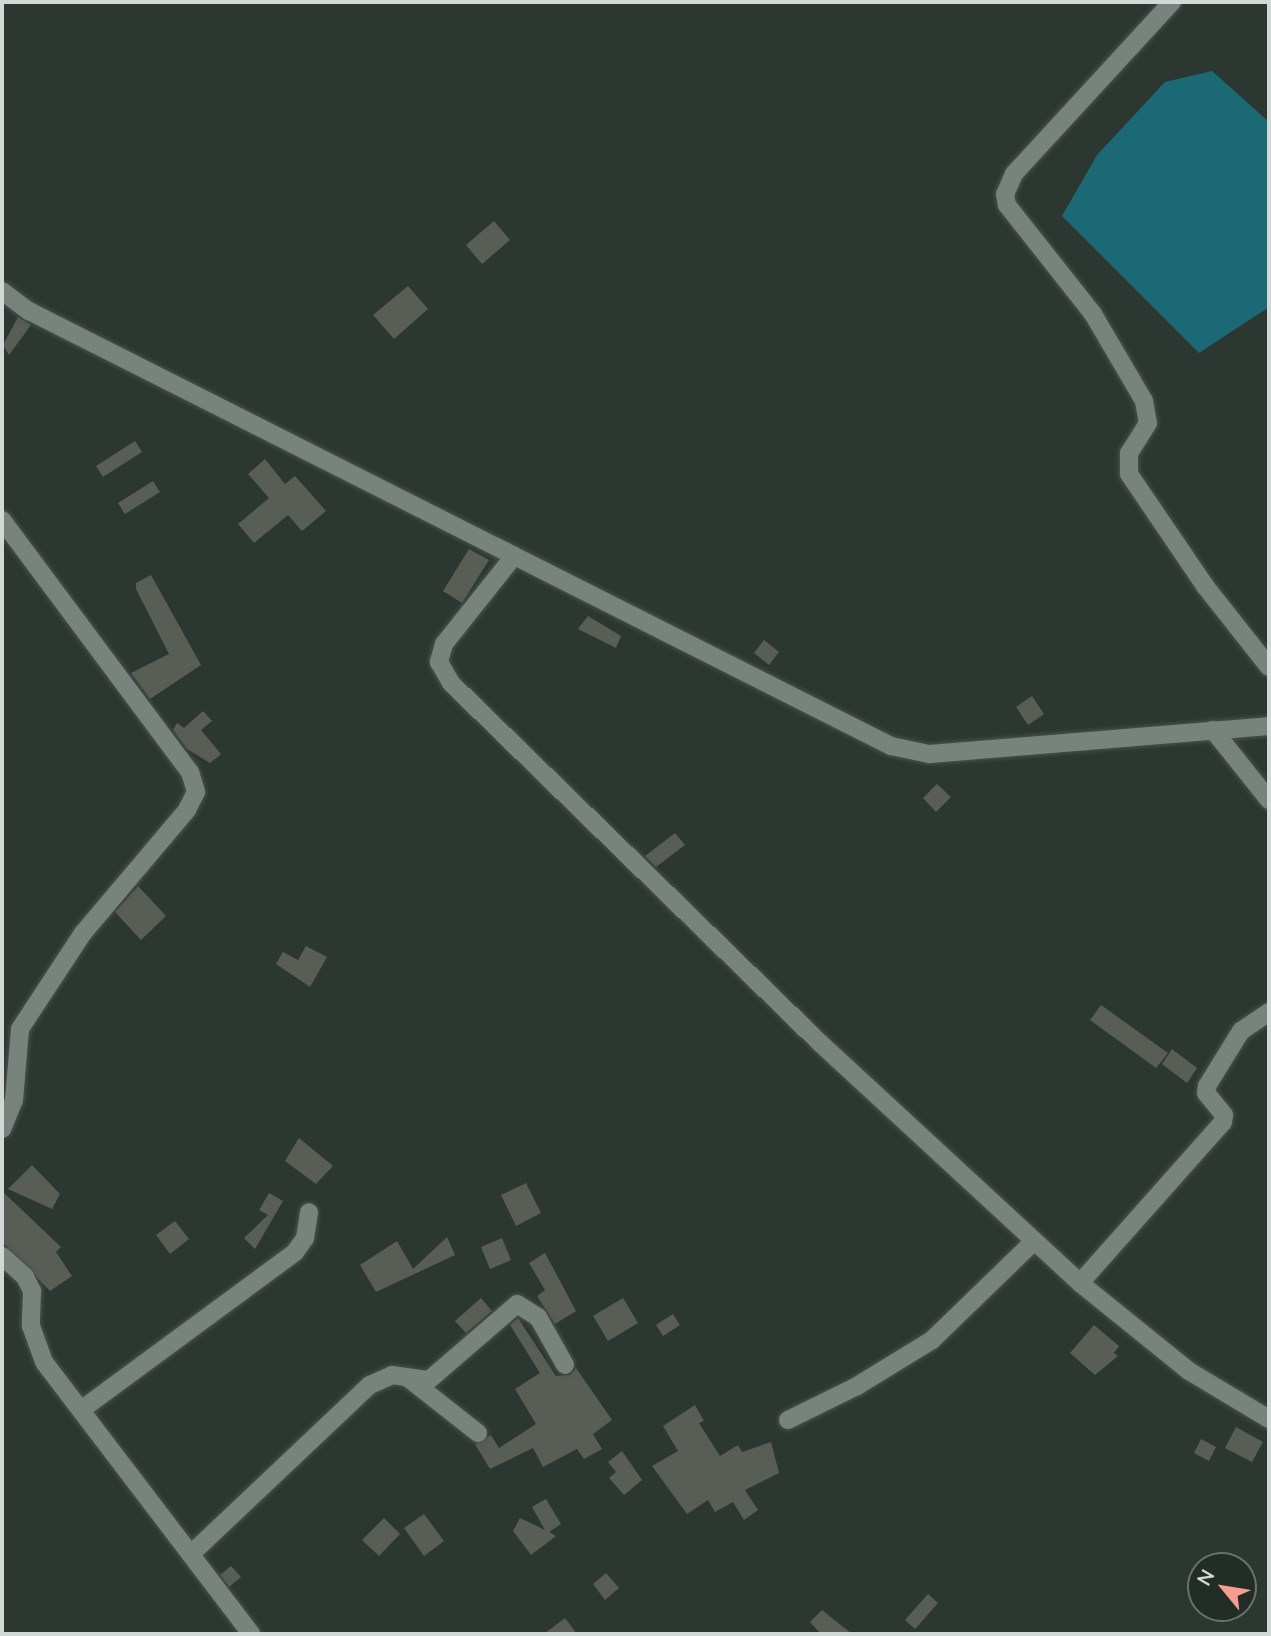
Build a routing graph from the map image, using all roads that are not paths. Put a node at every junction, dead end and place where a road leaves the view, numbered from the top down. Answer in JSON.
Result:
{"nodes":[{"id":1,"x":1172,"y":2,"type":"edge"},
{"id":2,"x":2,"y":291,"type":"edge"},
{"id":3,"x":2,"y":520,"type":"edge"},
{"id":4,"x":514,"y":556,"type":"junction"},
{"id":5,"x":1269,"y":667,"type":"edge"},
{"id":6,"x":1269,"y":726,"type":"edge"},
{"id":7,"x":1213,"y":730,"type":"junction"},
{"id":8,"x":1269,"y":800,"type":"edge"},
{"id":9,"x":1269,"y":1013,"type":"edge"},
{"id":10,"x":10,"y":1033,"type":"edge"},
{"id":11,"x":2,"y":1129,"type":"edge"},
{"id":12,"x":309,"y":1212,"type":"dead end"},
{"id":13,"x":1034,"y":1241,"type":"junction"},
{"id":14,"x":2,"y":1256,"type":"edge"},
{"id":15,"x":1080,"y":1283,"type":"junction"},
{"id":16,"x":565,"y":1365,"type":"dead end"},
{"id":17,"x":408,"y":1378,"type":"junction"},
{"id":18,"x":81,"y":1410,"type":"junction"},
{"id":19,"x":1269,"y":1419,"type":"edge"},
{"id":20,"x":788,"y":1420,"type":"dead end"},
{"id":21,"x":478,"y":1433,"type":"dead end"},
{"id":22,"x":191,"y":1553,"type":"junction"},
{"id":23,"x":250,"y":1634,"type":"edge"}],
"edges":[{"from":1,"to":5,"type":"street"},
{"from":2,"to":4,"type":"street"},
{"from":3,"to":10,"type":"street"},
{"from":4,"to":7,"type":"street"},
{"from":4,"to":13,"type":"street"},
{"from":6,"to":7,"type":"street"},
{"from":7,"to":8,"type":"street"},
{"from":9,"to":15,"type":"street"},
{"from":10,"to":11,"type":"street"},
{"from":12,"to":18,"type":"street"},
{"from":13,"to":15,"type":"street"},
{"from":13,"to":20,"type":"street"},
{"from":14,"to":18,"type":"street"},
{"from":15,"to":19,"type":"street"},
{"from":16,"to":17,"type":"street"},
{"from":17,"to":21,"type":"street"},
{"from":17,"to":22,"type":"street"},
{"from":18,"to":22,"type":"street"},
{"from":22,"to":23,"type":"street"}]}
